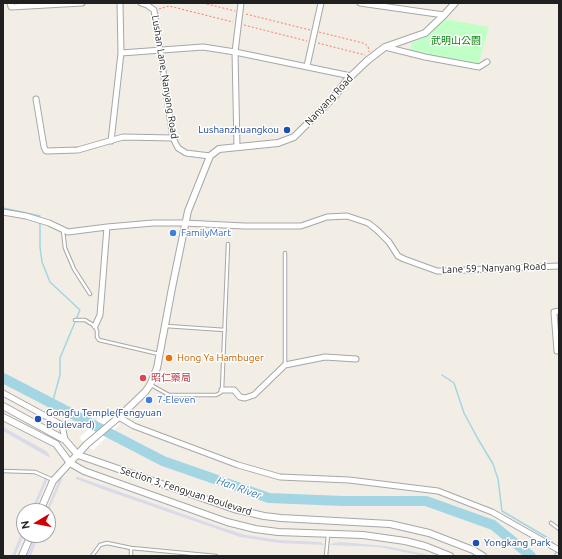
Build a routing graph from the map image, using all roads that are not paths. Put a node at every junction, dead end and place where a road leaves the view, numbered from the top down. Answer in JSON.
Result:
{"nodes":[{"id":1,"x":10,"y":3,"type":"edge"},
{"id":2,"x":82,"y":3,"type":"edge"},
{"id":3,"x":120,"y":3,"type":"edge"},
{"id":4,"x":141,"y":3,"type":"edge"},
{"id":5,"x":241,"y":3,"type":"edge"},
{"id":6,"x":321,"y":3,"type":"edge"},
{"id":7,"x":360,"y":3,"type":"edge"},
{"id":8,"x":455,"y":3,"type":"edge"},
{"id":9,"x":149,"y":4,"type":"edge"},
{"id":10,"x":444,"y":15,"type":"junction"},
{"id":11,"x":385,"y":47,"type":"junction"},
{"id":12,"x":160,"y":50,"type":"junction"},
{"id":13,"x":236,"y":52,"type":"junction"},
{"id":14,"x":121,"y":53,"type":"junction"},
{"id":15,"x":487,"y":62,"type":"dead end"},
{"id":16,"x":307,"y":66,"type":"junction"},
{"id":17,"x":351,"y":76,"type":"junction"},
{"id":18,"x":36,"y":99,"type":"dead end"},
{"id":19,"x":172,"y":138,"type":"junction"},
{"id":20,"x":111,"y":141,"type":"junction"},
{"id":21,"x":237,"y":147,"type":"junction"},
{"id":22,"x":210,"y":156,"type":"junction"},
{"id":23,"x":3,"y":212,"type":"edge"},
{"id":24,"x":185,"y":223,"type":"junction"},
{"id":25,"x":107,"y":227,"type":"junction"},
{"id":26,"x":63,"y":230,"type":"junction"},
{"id":27,"x":228,"y":244,"type":"dead end"},
{"id":28,"x":285,"y":253,"type":"dead end"},
{"id":29,"x":559,"y":266,"type":"edge"},
{"id":30,"x":90,"y":294,"type":"dead end"},
{"id":31,"x":559,"y":311,"type":"edge"},
{"id":32,"x":75,"y":320,"type":"dead end"},
{"id":33,"x":95,"y":326,"type":"junction"},
{"id":34,"x":166,"y":326,"type":"junction"},
{"id":35,"x":225,"y":330,"type":"junction"},
{"id":36,"x":557,"y":351,"type":"dead end"},
{"id":37,"x":160,"y":354,"type":"junction"},
{"id":38,"x":356,"y":359,"type":"dead end"},
{"id":39,"x":285,"y":365,"type":"junction"},
{"id":40,"x":150,"y":385,"type":"junction"},
{"id":41,"x":222,"y":390,"type":"junction"},
{"id":42,"x":3,"y":393,"type":"edge"},
{"id":43,"x":3,"y":406,"type":"edge"},
{"id":44,"x":3,"y":417,"type":"edge"},
{"id":45,"x":117,"y":418,"type":"junction"},
{"id":46,"x":65,"y":440,"type":"junction"},
{"id":47,"x":78,"y":455,"type":"junction"},
{"id":48,"x":70,"y":463,"type":"junction"},
{"id":49,"x":3,"y":471,"type":"edge"},
{"id":50,"x":53,"y":481,"type":"junction"},
{"id":51,"x":43,"y":503,"type":"edge"},
{"id":52,"x":551,"y":524,"type":"dead end"},
{"id":53,"x":559,"y":529,"type":"edge"},
{"id":54,"x":328,"y":534,"type":"junction"},
{"id":55,"x":28,"y":543,"type":"edge"},
{"id":56,"x":131,"y":548,"type":"junction"},
{"id":57,"x":559,"y":550,"type":"edge"},
{"id":58,"x":22,"y":556,"type":"edge"},
{"id":59,"x":92,"y":556,"type":"edge"},
{"id":60,"x":131,"y":556,"type":"edge"},
{"id":61,"x":216,"y":556,"type":"edge"},
{"id":62,"x":326,"y":556,"type":"edge"},
{"id":63,"x":450,"y":556,"type":"edge"},
{"id":64,"x":483,"y":556,"type":"edge"}],
"edges":[{"from":1,"to":2,"type":"street"},
{"from":3,"to":14,"type":"street"},
{"from":4,"to":9,"type":"street","name":"Lushan Lane, Nanyang Road"},
{"from":5,"to":13,"type":"street"},
{"from":6,"to":16,"type":"street"},
{"from":7,"to":10,"type":"street"},
{"from":8,"to":10,"type":"street","name":"Nanyang Road"},
{"from":9,"to":12,"type":"street","name":"Lushan Lane, Nanyang Road"},
{"from":10,"to":11,"type":"street","name":"Nanyang Road"},
{"from":11,"to":15,"type":"street"},
{"from":11,"to":17,"type":"street","name":"Nanyang Road"},
{"from":12,"to":13,"type":"street"},
{"from":12,"to":14,"type":"street"},
{"from":12,"to":19,"type":"street","name":"Lushan Lane, Nanyang Road"},
{"from":13,"to":16,"type":"street"},
{"from":13,"to":21,"type":"street"},
{"from":14,"to":20,"type":"street"},
{"from":16,"to":17,"type":"street"},
{"from":17,"to":21,"type":"street","name":"Nanyang Road"},
{"from":18,"to":20,"type":"street"},
{"from":19,"to":20,"type":"street"},
{"from":19,"to":22,"type":"street","name":"Lushan Lane, Nanyang Road"},
{"from":21,"to":22,"type":"street","name":"Nanyang Road"},
{"from":22,"to":24,"type":"street"},
{"from":23,"to":26,"type":"street"},
{"from":24,"to":25,"type":"street","name":"Lane 59, Nanyang Road"},
{"from":24,"to":29,"type":"street","name":"Lane 59, Nanyang Road"},
{"from":24,"to":34,"type":"street"},
{"from":25,"to":26,"type":"street","name":"Lane 59, Nanyang Road"},
{"from":25,"to":33,"type":"street"},
{"from":26,"to":30,"type":"lane"},
{"from":27,"to":35,"type":"lane"},
{"from":28,"to":39,"type":"lane"},
{"from":31,"to":36,"type":"street"},
{"from":32,"to":33,"type":"lane"},
{"from":33,"to":37,"type":"lane"},
{"from":34,"to":35,"type":"lane"},
{"from":34,"to":37,"type":"street"},
{"from":35,"to":41,"type":"lane"},
{"from":37,"to":40,"type":"street"},
{"from":38,"to":39,"type":"street"},
{"from":39,"to":41,"type":"street"},
{"from":40,"to":41,"type":"lane"},
{"from":40,"to":45,"type":"street"},
{"from":42,"to":46,"type":"street"},
{"from":43,"to":46,"type":"street"},
{"from":44,"to":48,"type":"street"},
{"from":45,"to":47,"type":"street"},
{"from":45,"to":57,"type":"street"},
{"from":46,"to":47,"type":"street"},
{"from":47,"to":48,"type":"street"},
{"from":47,"to":64,"type":"street","name":"Section 3, Fengyuan Boulevard"},
{"from":48,"to":50,"type":"street"},
{"from":48,"to":54,"type":"street","name":"Section 3, Fengyuan Boulevard"},
{"from":49,"to":50,"type":"lane"},
{"from":50,"to":51,"type":"street"},
{"from":52,"to":53,"type":"lane"},
{"from":54,"to":62,"type":"lane"},
{"from":54,"to":63,"type":"street","name":"Section 3, Fengyuan Boulevard"},
{"from":55,"to":58,"type":"street"},
{"from":56,"to":59,"type":"lane"},
{"from":56,"to":60,"type":"lane"},
{"from":56,"to":61,"type":"lane"}]}
